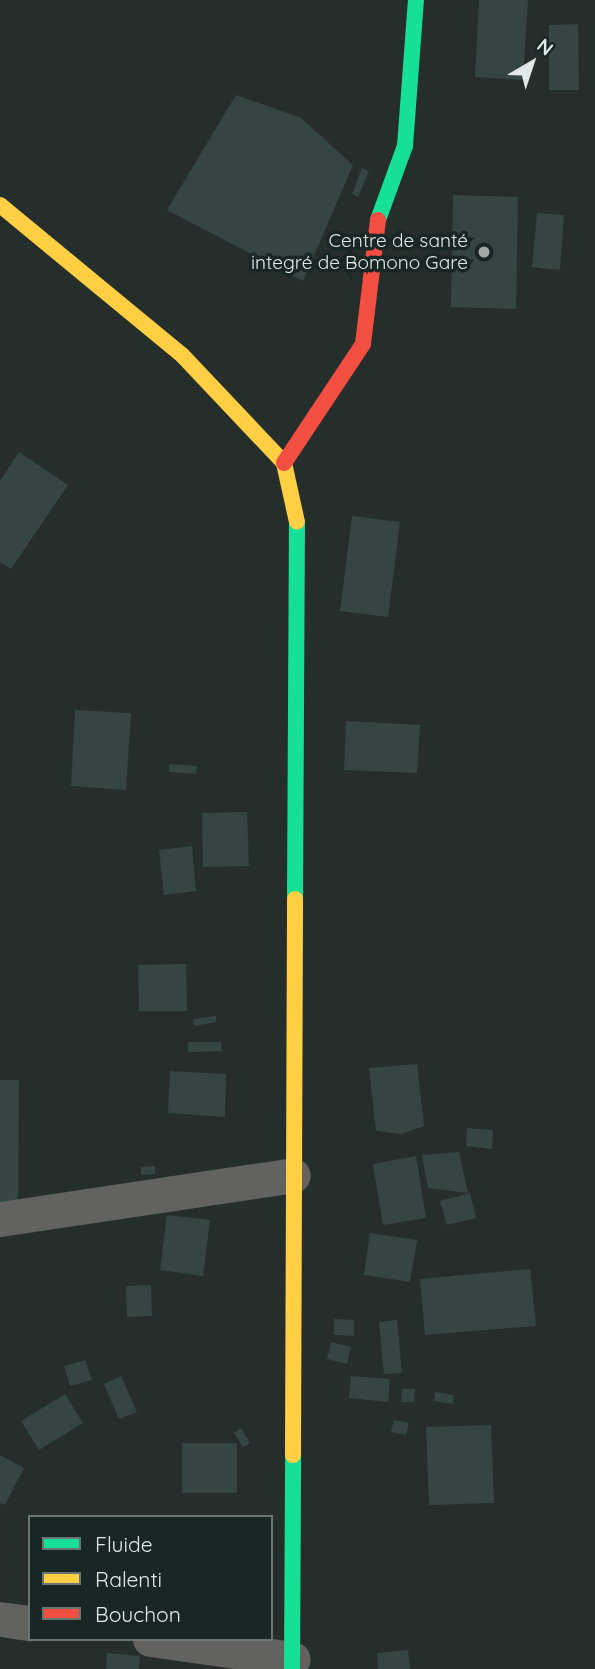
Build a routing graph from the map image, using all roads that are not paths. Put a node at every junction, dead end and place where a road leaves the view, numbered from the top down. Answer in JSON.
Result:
{"nodes":[{"id":1,"x":416,"y":0,"type":"edge"},
{"id":2,"x":0,"y":205,"type":"edge"},
{"id":3,"x":284,"y":463,"type":"junction"},
{"id":4,"x":293,"y":1175,"type":"junction"},
{"id":5,"x":0,"y":1219,"type":"edge"},
{"id":6,"x":0,"y":1619,"type":"edge"},
{"id":7,"x":28,"y":1623,"type":"edge"},
{"id":8,"x":161,"y":1641,"type":"edge"},
{"id":9,"x":293,"y":1664,"type":"edge"}],
"edges":[{"from":1,"to":3,"type":"main road"},
{"from":2,"to":3,"type":"main road"},
{"from":3,"to":4,"type":"main road"},
{"from":4,"to":5,"type":"street"},
{"from":4,"to":9,"type":"main road"},
{"from":6,"to":7,"type":"street"},
{"from":8,"to":9,"type":"street"}]}
